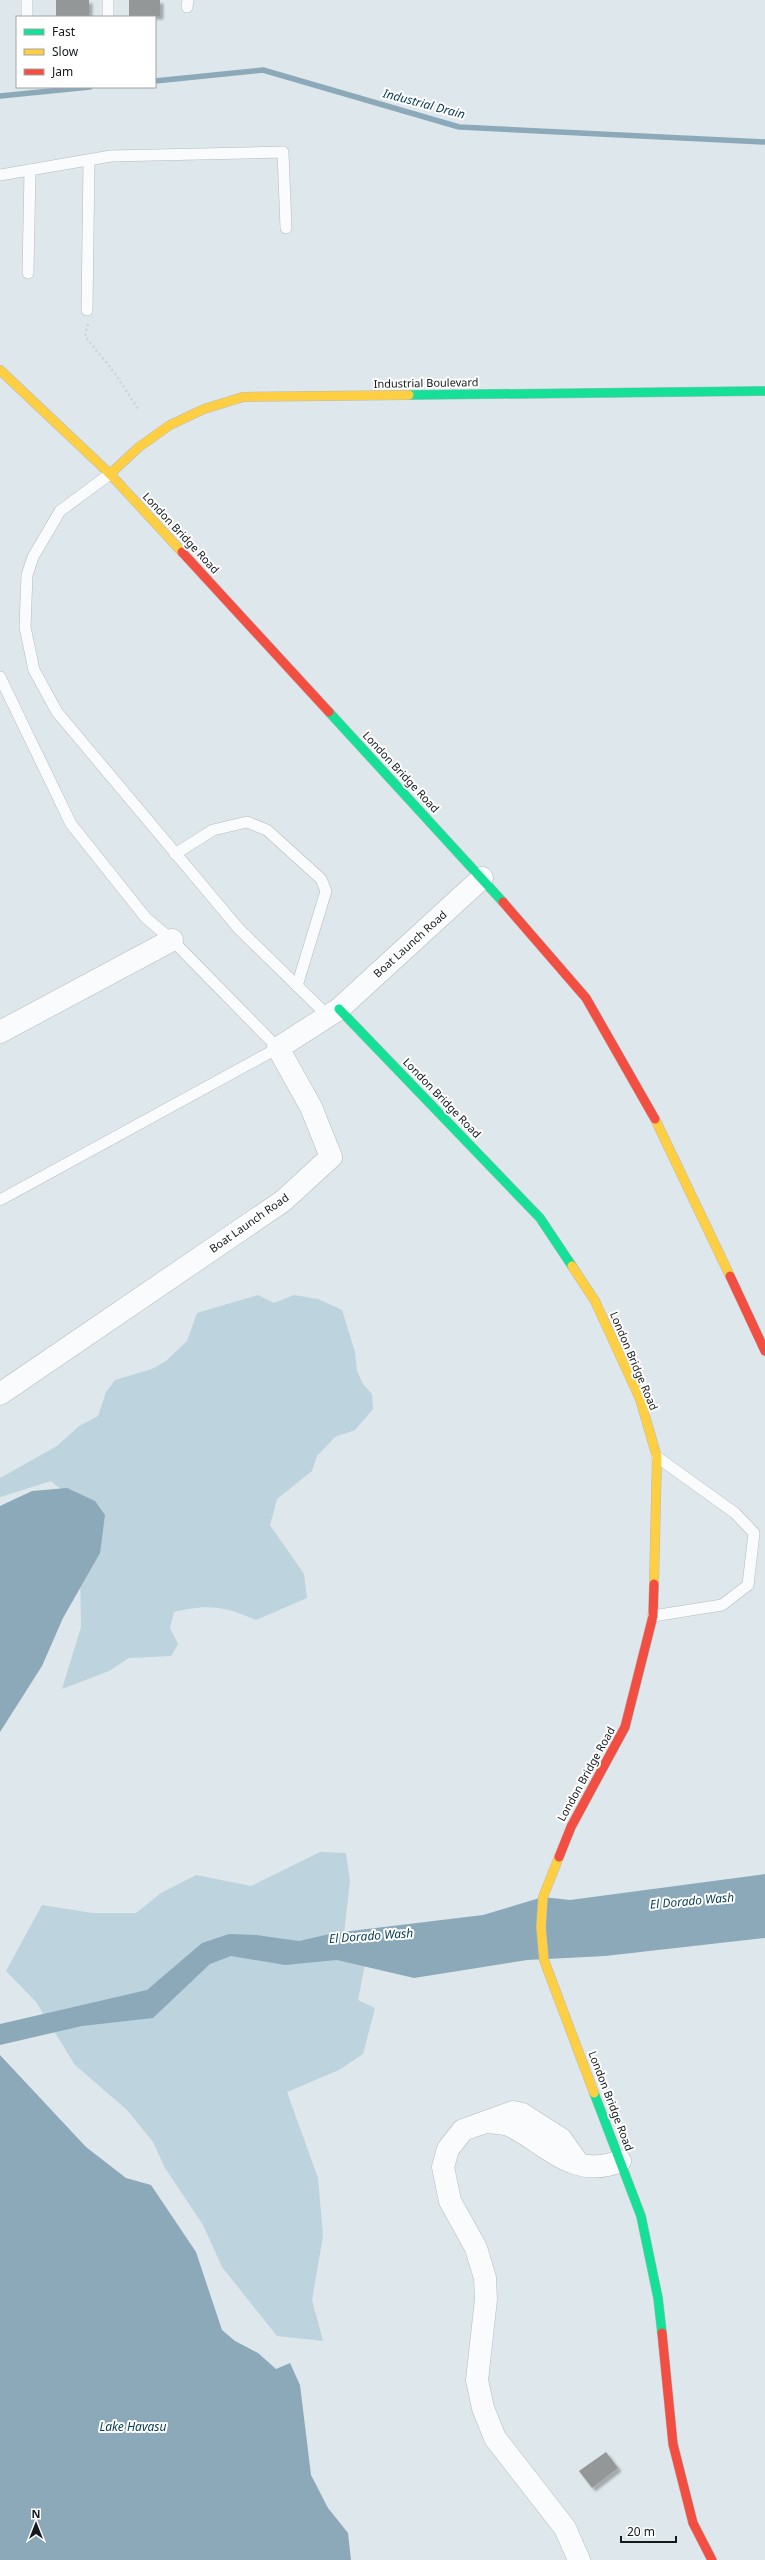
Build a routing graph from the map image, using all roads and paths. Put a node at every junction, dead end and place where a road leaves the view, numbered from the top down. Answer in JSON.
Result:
{"nodes":[{"id":1,"x":27,"y":0,"type":"edge"},
{"id":2,"x":108,"y":0,"type":"edge"},
{"id":3,"x":27,"y":16,"type":"edge"},
{"id":4,"x":108,"y":16,"type":"edge"},
{"id":5,"x":89,"y":160,"type":"junction"},
{"id":6,"x":30,"y":170,"type":"junction"},
{"id":7,"x":0,"y":175,"type":"edge"},
{"id":8,"x":286,"y":228,"type":"dead end"},
{"id":9,"x":28,"y":273,"type":"dead end"},
{"id":10,"x":87,"y":310,"type":"dead end"},
{"id":11,"x":88,"y":324,"type":"dead end"},
{"id":12,"x":0,"y":370,"type":"edge"},
{"id":13,"x":765,"y":391,"type":"edge"},
{"id":14,"x":138,"y":409,"type":"dead end"},
{"id":15,"x":110,"y":474,"type":"junction"},
{"id":16,"x":0,"y":677,"type":"edge"},
{"id":17,"x":175,"y":854,"type":"junction"},
{"id":18,"x":482,"y":878,"type":"junction"},
{"id":19,"x":172,"y":940,"type":"junction"},
{"id":20,"x":297,"y":986,"type":"junction"},
{"id":21,"x":334,"y":1012,"type":"junction"},
{"id":22,"x":0,"y":1032,"type":"edge"},
{"id":23,"x":278,"y":1048,"type":"junction"},
{"id":24,"x":0,"y":1200,"type":"edge"},
{"id":25,"x":765,"y":1351,"type":"edge"},
{"id":26,"x":0,"y":1394,"type":"edge"},
{"id":27,"x":658,"y":1457,"type":"junction"},
{"id":28,"x":653,"y":1616,"type":"junction"},
{"id":29,"x":620,"y":2161,"type":"junction"},
{"id":30,"x":579,"y":2560,"type":"edge"},
{"id":31,"x":712,"y":2560,"type":"edge"}],
"edges":[{"from":1,"to":3,"type":"lane"},
{"from":2,"to":4,"type":"lane"},
{"from":5,"to":6,"type":"lane"},
{"from":5,"to":8,"type":"lane"},
{"from":5,"to":10,"type":"lane"},
{"from":6,"to":7,"type":"lane"},
{"from":6,"to":9,"type":"lane"},
{"from":11,"to":14,"type":"path"},
{"from":12,"to":15,"type":"street","name":"London Bridge Road"},
{"from":13,"to":15,"type":"street","name":"Industrial Boulevard"},
{"from":15,"to":17,"type":"lane"},
{"from":15,"to":18,"type":"street","name":"London Bridge Road"},
{"from":16,"to":19,"type":"lane"},
{"from":17,"to":20,"type":"lane"},
{"from":17,"to":20,"type":"lane"},
{"from":18,"to":21,"type":"street","name":"Boat Launch Road"},
{"from":18,"to":25,"type":"street","name":"London Bridge Road"},
{"from":19,"to":22,"type":"street"},
{"from":19,"to":23,"type":"lane"},
{"from":20,"to":21,"type":"lane"},
{"from":21,"to":23,"type":"street","name":"Boat Launch Road"},
{"from":21,"to":27,"type":"street","name":"London Bridge Road"},
{"from":23,"to":24,"type":"lane"},
{"from":23,"to":26,"type":"street","name":"Boat Launch Road"},
{"from":27,"to":28,"type":"street","name":"London Bridge Road"},
{"from":27,"to":28,"type":"lane"},
{"from":28,"to":29,"type":"street","name":"London Bridge Road"},
{"from":29,"to":30,"type":"street"},
{"from":29,"to":31,"type":"street","name":"London Bridge Road"}]}
